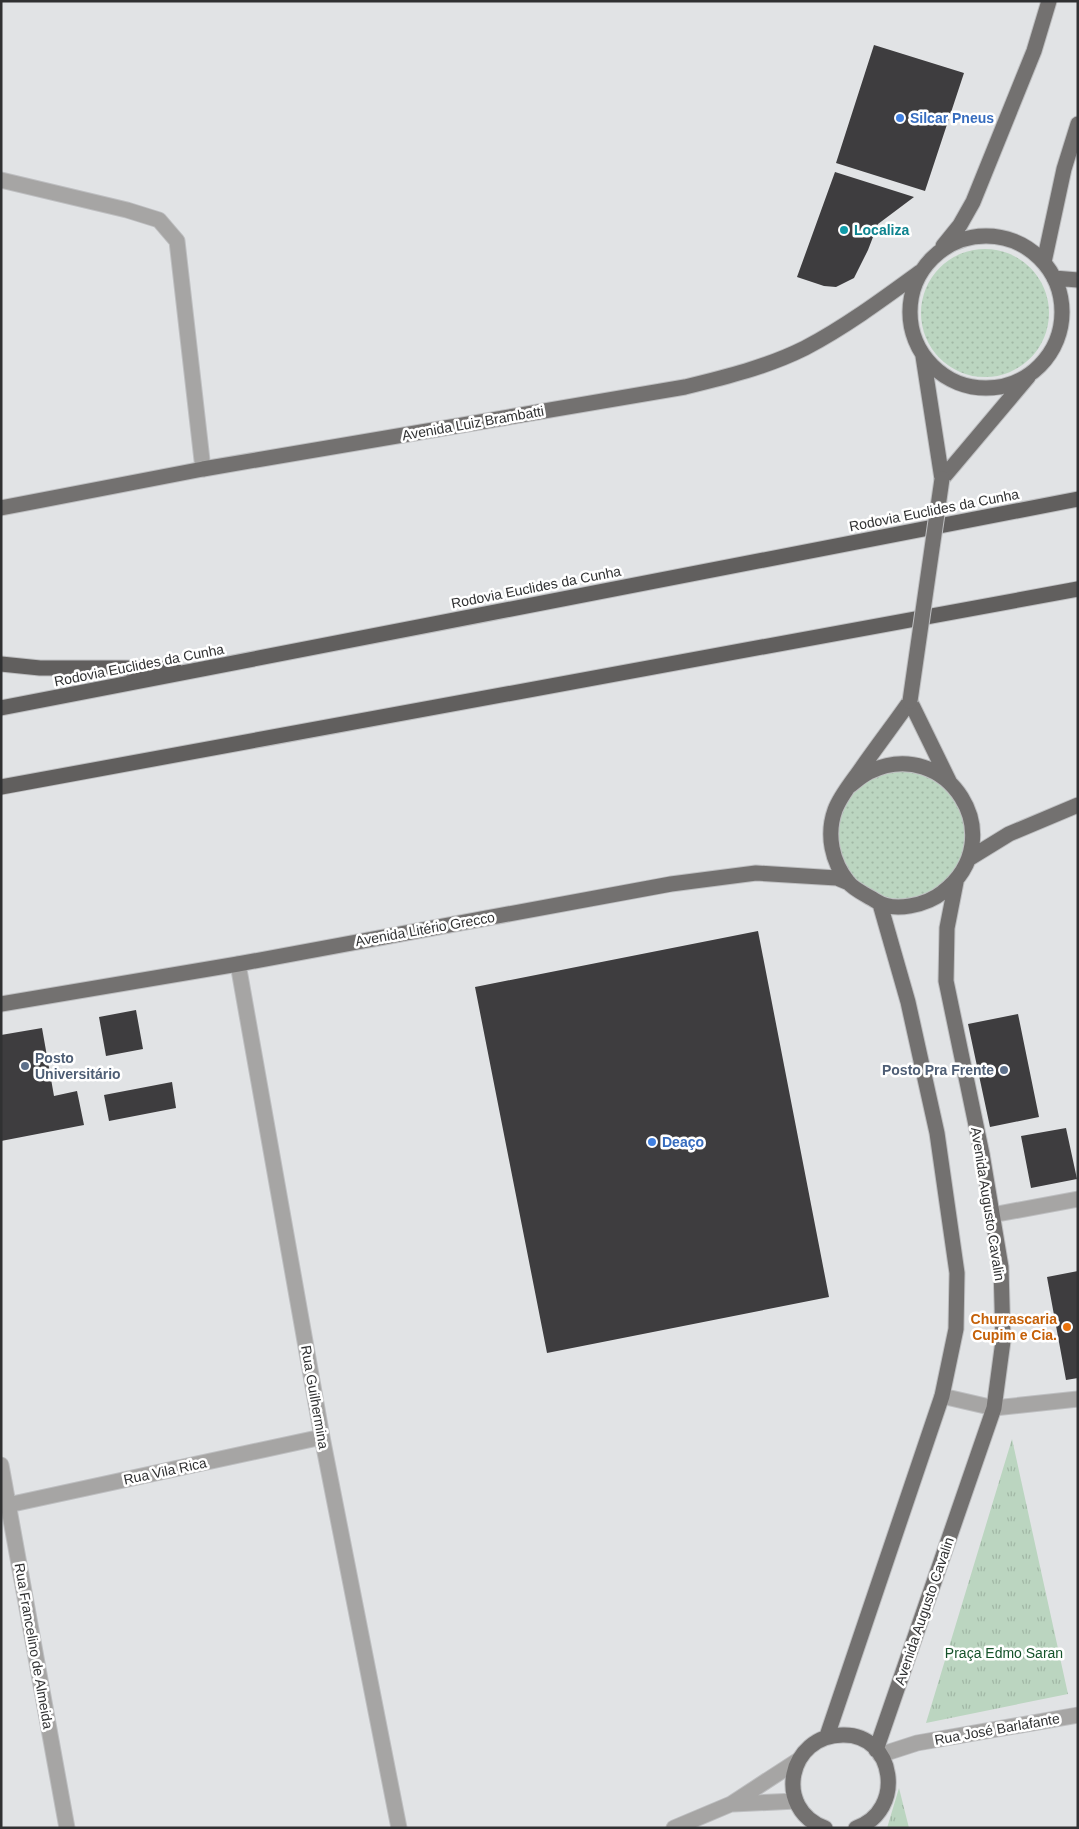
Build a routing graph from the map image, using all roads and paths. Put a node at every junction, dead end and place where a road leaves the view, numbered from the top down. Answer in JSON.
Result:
{"nodes":[{"id":1,"x":1049,"y":1,"type":"edge"},
{"id":2,"x":1078,"y":124,"type":"edge"},
{"id":3,"x":1,"y":180,"type":"edge"},
{"id":4,"x":940,"y":250,"type":"junction"},
{"id":5,"x":1044,"y":262,"type":"junction"},
{"id":6,"x":920,"y":272,"type":"junction"},
{"id":7,"x":1054,"y":278,"type":"junction"},
{"id":8,"x":1078,"y":280,"type":"edge"},
{"id":9,"x":923,"y":356,"type":"junction"},
{"id":10,"x":1030,"y":374,"type":"junction"},
{"id":11,"x":203,"y":469,"type":"junction"},
{"id":12,"x":942,"y":479,"type":"junction"},
{"id":13,"x":1078,"y":499,"type":"edge"},
{"id":14,"x":1,"y":508,"type":"edge"},
{"id":15,"x":1078,"y":588,"type":"edge"},
{"id":16,"x":1,"y":664,"type":"edge"},
{"id":17,"x":211,"y":668,"type":"junction"},
{"id":18,"x":910,"y":701,"type":"junction"},
{"id":19,"x":1,"y":708,"type":"edge"},
{"id":20,"x":949,"y":781,"type":"junction"},
{"id":21,"x":1,"y":787,"type":"edge"},
{"id":22,"x":848,"y":788,"type":"junction"},
{"id":23,"x":1078,"y":806,"type":"edge"},
{"id":24,"x":970,"y":858,"type":"junction"},
{"id":25,"x":956,"y":882,"type":"junction"},
{"id":26,"x":849,"y":884,"type":"junction"},
{"id":27,"x":880,"y":904,"type":"junction"},
{"id":28,"x":238,"y":964,"type":"junction"},
{"id":29,"x":1,"y":1004,"type":"edge"},
{"id":30,"x":1078,"y":1199,"type":"edge"},
{"id":31,"x":992,"y":1214,"type":"junction"},
{"id":32,"x":942,"y":1396,"type":"junction"},
{"id":33,"x":1078,"y":1399,"type":"edge"},
{"id":34,"x":994,"y":1408,"type":"junction"},
{"id":35,"x":322,"y":1437,"type":"junction"},
{"id":36,"x":1,"y":1465,"type":"edge"},
{"id":37,"x":8,"y":1505,"type":"junction"},
{"id":38,"x":1078,"y":1715,"type":"edge"},
{"id":39,"x":827,"y":1736,"type":"junction"},
{"id":40,"x":881,"y":1757,"type":"junction"},
{"id":41,"x":797,"y":1762,"type":"junction"},
{"id":42,"x":796,"y":1801,"type":"junction"},
{"id":43,"x":731,"y":1804,"type":"junction"},
{"id":44,"x":805,"y":1822,"type":"edge"},
{"id":45,"x":860,"y":1827,"type":"edge"},
{"id":46,"x":67,"y":1828,"type":"edge"},
{"id":47,"x":399,"y":1828,"type":"edge"},
{"id":48,"x":674,"y":1828,"type":"edge"},
{"id":49,"x":825,"y":1828,"type":"edge"}],
"edges":[{"from":1,"to":4,"type":"main road"},
{"from":2,"to":5,"type":"main road"},
{"from":3,"to":11,"type":"street"},
{"from":4,"to":5,"type":"main road"},
{"from":4,"to":6,"type":"main road"},
{"from":5,"to":7,"type":"main road"},
{"from":6,"to":9,"type":"main road"},
{"from":6,"to":11,"type":"main road","name":"Avenida Luiz Brambatti"},
{"from":7,"to":8,"type":"main road"},
{"from":7,"to":10,"type":"main road"},
{"from":9,"to":10,"type":"main road"},
{"from":9,"to":12,"type":"main road"},
{"from":10,"to":12,"type":"main road"},
{"from":11,"to":14,"type":"main road","name":"Avenida Luiz Brambatti"},
{"from":12,"to":18,"type":"main road","bridge":true},
{"from":13,"to":17,"type":"highway","name":"Rodovia Euclides da Cunha"},
{"from":15,"to":21,"type":"highway"},
{"from":16,"to":17,"type":"highway"},
{"from":17,"to":19,"type":"highway","name":"Rodovia Euclides da Cunha"},
{"from":18,"to":20,"type":"main road"},
{"from":18,"to":22,"type":"main road"},
{"from":20,"to":22,"type":"main road"},
{"from":20,"to":24,"type":"main road"},
{"from":22,"to":26,"type":"main road"},
{"from":23,"to":24,"type":"main road"},
{"from":24,"to":25,"type":"main road"},
{"from":25,"to":27,"type":"main road"},
{"from":25,"to":31,"type":"main road","name":"Avenida Augusto Cavalin"},
{"from":26,"to":27,"type":"main road"},
{"from":26,"to":28,"type":"main road","name":"Avenida Litério Grecco"},
{"from":27,"to":32,"type":"main road"},
{"from":28,"to":29,"type":"main road","name":"Avenida Litério Grecco"},
{"from":28,"to":35,"type":"street","name":"Rua Guilhermina"},
{"from":30,"to":31,"type":"street"},
{"from":31,"to":34,"type":"main road","name":"Avenida Augusto Cavalin"},
{"from":32,"to":34,"type":"street"},
{"from":32,"to":39,"type":"main road"},
{"from":33,"to":34,"type":"street"},
{"from":34,"to":40,"type":"main road","name":"Avenida Augusto Cavalin"},
{"from":35,"to":37,"type":"street","name":"Rua Vila Rica"},
{"from":35,"to":47,"type":"street","name":"Rua Guilhermina"},
{"from":36,"to":37,"type":"street","name":"Rua Francelino de Almeida"},
{"from":37,"to":46,"type":"street","name":"Rua Francelino de Almeida"},
{"from":38,"to":40,"type":"street","name":"Rua José Barlafante"},
{"from":39,"to":40,"type":"main road"},
{"from":39,"to":41,"type":"main road"},
{"from":40,"to":45,"type":"main road","name":"Avenida Augusto Cavalin"},
{"from":41,"to":42,"type":"main road"},
{"from":41,"to":43,"type":"street"},
{"from":42,"to":43,"type":"street"},
{"from":42,"to":44,"type":"main road"},
{"from":43,"to":48,"type":"street"},
{"from":44,"to":49,"type":"main road"}]}
